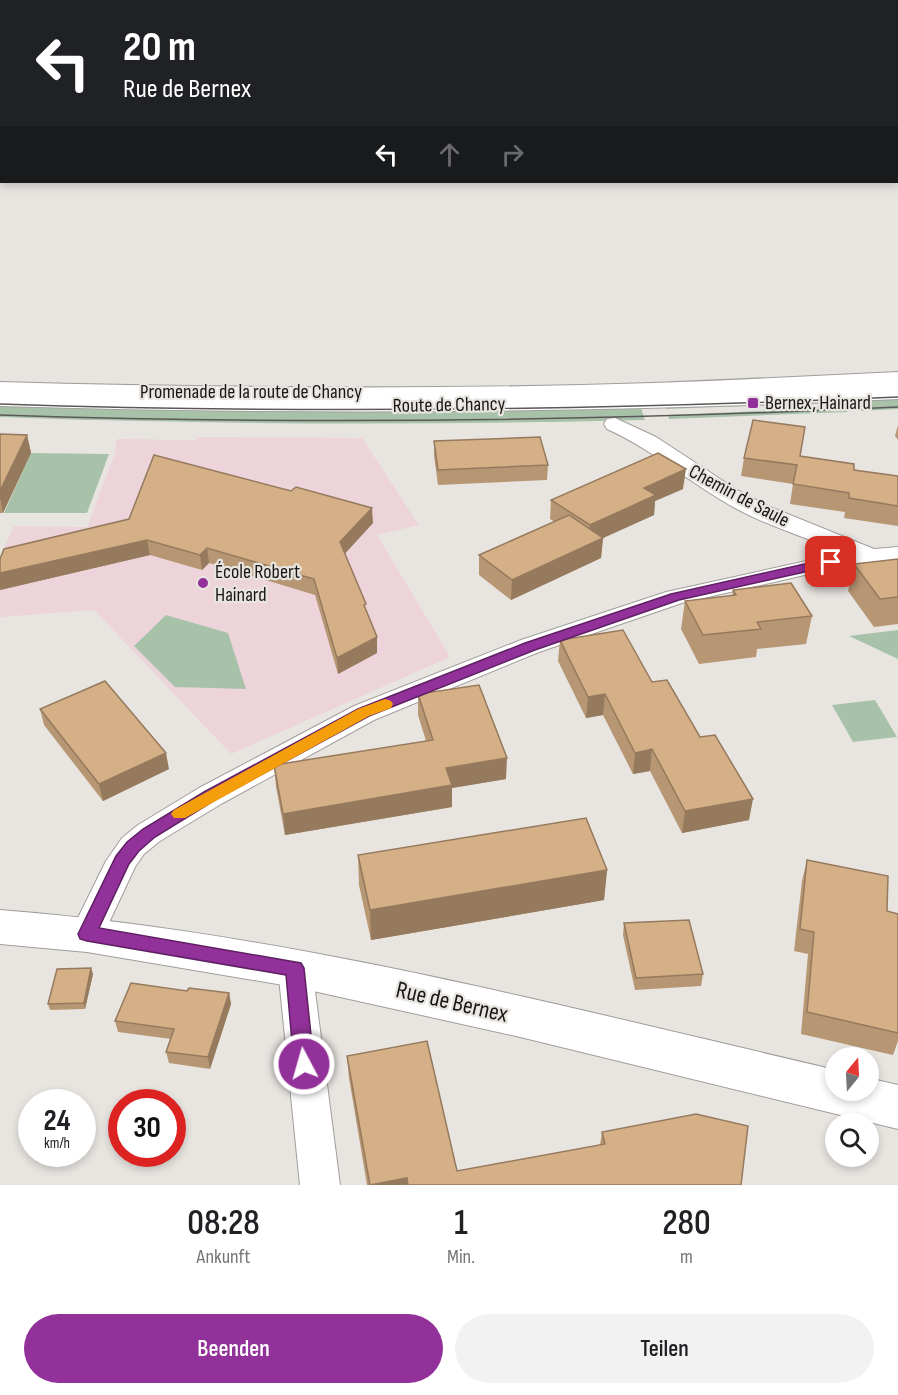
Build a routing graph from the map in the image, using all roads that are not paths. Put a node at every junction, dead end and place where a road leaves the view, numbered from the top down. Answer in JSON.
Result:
{"nodes":[{"id":1,"x":898,"y":378,"type":"edge"},
{"id":2,"x":0,"y":388,"type":"edge"},
{"id":3,"x":898,"y":391,"type":"edge"},
{"id":4,"x":0,"y":398,"type":"edge"},
{"id":5,"x":898,"y":413,"type":"edge"},
{"id":6,"x":0,"y":421,"type":"edge"},
{"id":7,"x":615,"y":424,"type":"junction"},
{"id":8,"x":898,"y":554,"type":"edge"},
{"id":9,"x":868,"y":556,"type":"junction"},
{"id":10,"x":0,"y":927,"type":"edge"},
{"id":11,"x":87,"y":934,"type":"junction"},
{"id":12,"x":295,"y":968,"type":"junction"},
{"id":13,"x":898,"y":1107,"type":"edge"},
{"id":14,"x":320,"y":1185,"type":"edge"}],
"edges":[{"from":1,"to":2,"type":"street","name":"Promenade de la route de Chancy"},
{"from":3,"to":4,"type":"main road","name":"Route de Chancy"},
{"from":5,"to":7,"type":"main road","name":"Route de Chancy"},
{"from":6,"to":7,"type":"main road","name":"Route de Chancy"},
{"from":7,"to":9,"type":"street","name":"Chemin de Saule"},
{"from":8,"to":9,"type":"street","name":"Chemin de Saule"},
{"from":9,"to":11,"type":"street","name":"Chemin de Saule"},
{"from":10,"to":11,"type":"main road","name":"Rue de Bernex"},
{"from":11,"to":12,"type":"main road","name":"Rue de Bernex"},
{"from":12,"to":13,"type":"main road","name":"Rue de Bernex"},
{"from":12,"to":14,"type":"street"}]}
